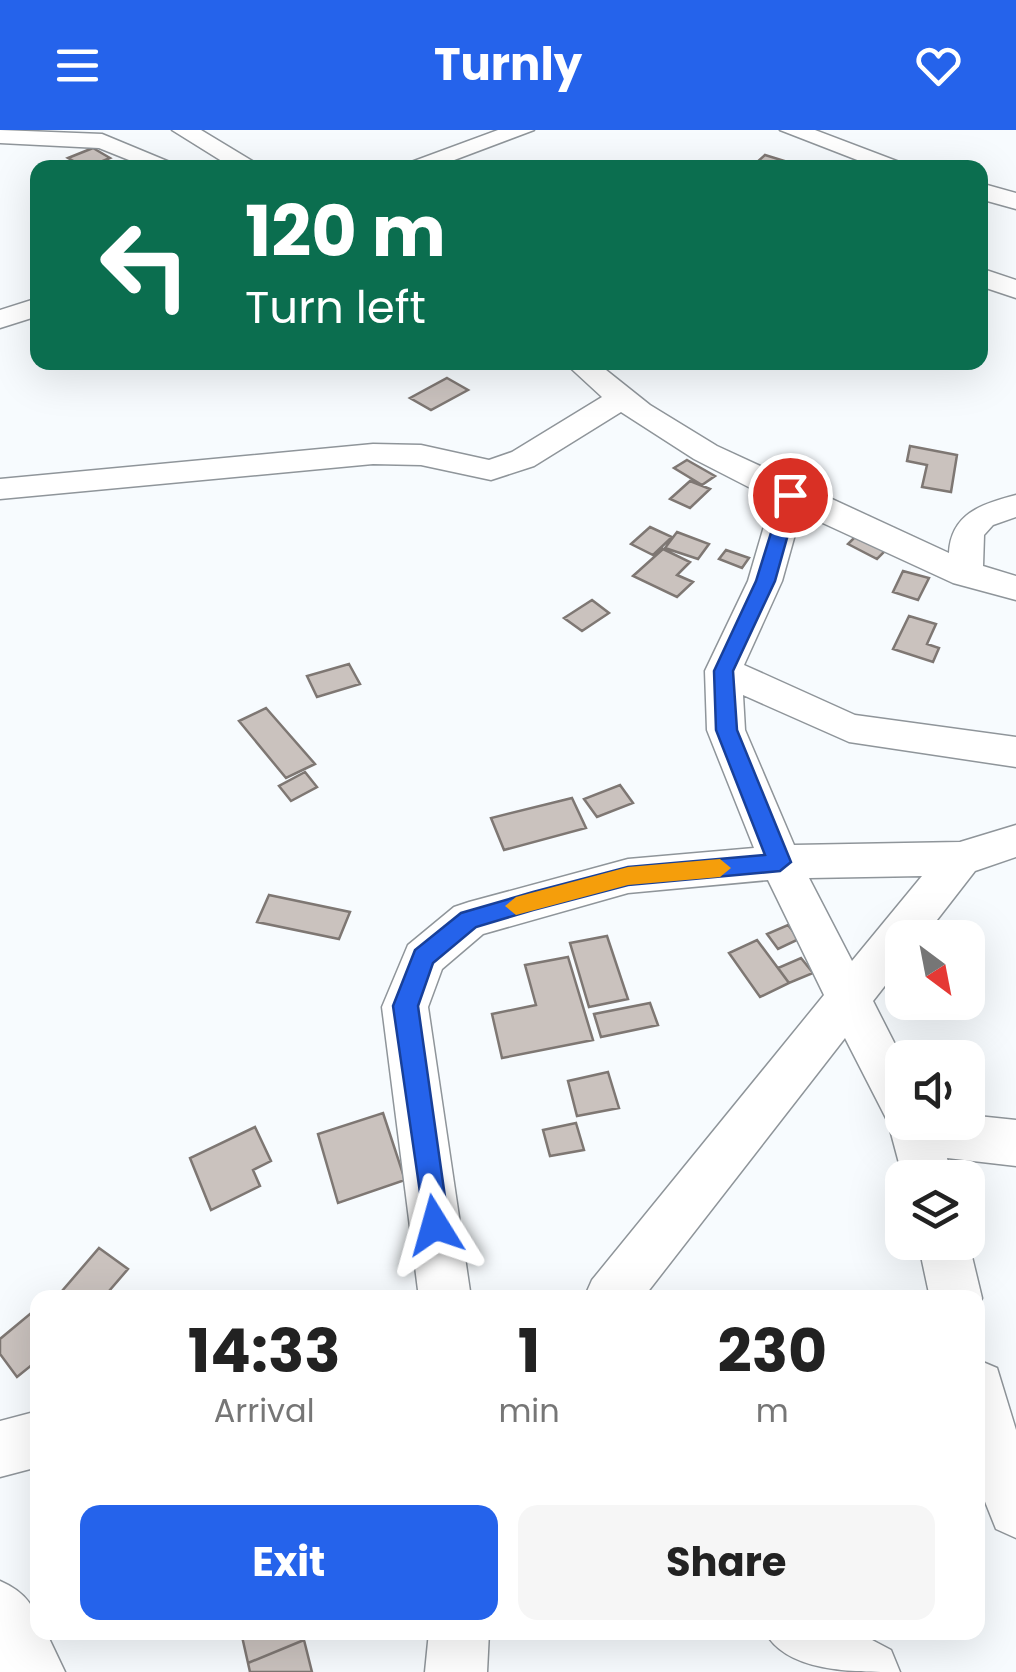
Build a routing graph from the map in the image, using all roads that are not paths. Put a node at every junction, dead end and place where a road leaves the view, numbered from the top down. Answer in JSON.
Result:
{"nodes":[{"id":1,"x":15,"y":130,"type":"edge"},
{"id":2,"x":184,"y":130,"type":"edge"},
{"id":3,"x":522,"y":130,"type":"edge"},
{"id":4,"x":792,"y":130,"type":"edge"},
{"id":5,"x":0,"y":134,"type":"edge"},
{"id":6,"x":151,"y":160,"type":"edge"},
{"id":7,"x":238,"y":160,"type":"edge"},
{"id":8,"x":431,"y":160,"type":"edge"},
{"id":9,"x":880,"y":160,"type":"edge"},
{"id":10,"x":988,"y":193,"type":"edge"},
{"id":11,"x":1016,"y":201,"type":"edge"},
{"id":12,"x":988,"y":279,"type":"edge"},
{"id":13,"x":1016,"y":290,"type":"edge"},
{"id":14,"x":30,"y":309,"type":"edge"},
{"id":15,"x":0,"y":320,"type":"edge"},
{"id":16,"x":587,"y":370,"type":"edge"},
{"id":17,"x":619,"y":400,"type":"junction"},
{"id":18,"x":0,"y":489,"type":"edge"},
{"id":19,"x":790,"y":495,"type":"junction"},
{"id":20,"x":1016,"y":505,"type":"edge"},
{"id":21,"x":966,"y":575,"type":"junction"},
{"id":22,"x":1016,"y":588,"type":"edge"},
{"id":23,"x":724,"y":671,"type":"junction"},
{"id":24,"x":1016,"y":752,"type":"edge"},
{"id":25,"x":1016,"y":841,"type":"edge"},
{"id":26,"x":960,"y":859,"type":"junction"},
{"id":27,"x":780,"y":862,"type":"junction"},
{"id":28,"x":846,"y":1000,"type":"junction"},
{"id":29,"x":885,"y":1076,"type":"edge"},
{"id":30,"x":985,"y":1140,"type":"edge"},
{"id":31,"x":1016,"y":1142,"type":"edge"},
{"id":32,"x":947,"y":1260,"type":"edge"},
{"id":33,"x":444,"y":1290,"type":"edge"},
{"id":34,"x":616,"y":1290,"type":"edge"},
{"id":35,"x":954,"y":1290,"type":"edge"},
{"id":36,"x":985,"y":1416,"type":"edge"},
{"id":37,"x":30,"y":1441,"type":"edge"},
{"id":38,"x":0,"y":1450,"type":"edge"},
{"id":39,"x":1016,"y":1510,"type":"edge"},
{"id":40,"x":0,"y":1612,"type":"edge"},
{"id":41,"x":458,"y":1640,"type":"edge"},
{"id":42,"x":811,"y":1640,"type":"edge"},
{"id":43,"x":870,"y":1670,"type":"edge"},
{"id":44,"x":34,"y":1672,"type":"edge"},
{"id":45,"x":456,"y":1672,"type":"edge"}],
"edges":[{"from":1,"to":5,"type":"street"},
{"from":2,"to":7,"type":"street"},
{"from":3,"to":8,"type":"street"},
{"from":4,"to":9,"type":"street"},
{"from":5,"to":6,"type":"street"},
{"from":10,"to":11,"type":"street"},
{"from":12,"to":13,"type":"street"},
{"from":14,"to":15,"type":"street"},
{"from":16,"to":17,"type":"street"},
{"from":17,"to":18,"type":"street"},
{"from":17,"to":19,"type":"street"},
{"from":19,"to":21,"type":"street"},
{"from":19,"to":23,"type":"street"},
{"from":20,"to":21,"type":"street"},
{"from":21,"to":22,"type":"street"},
{"from":23,"to":24,"type":"street"},
{"from":23,"to":27,"type":"street"},
{"from":25,"to":26,"type":"street"},
{"from":26,"to":27,"type":"street"},
{"from":26,"to":28,"type":"street"},
{"from":27,"to":28,"type":"street"},
{"from":27,"to":33,"type":"street"},
{"from":28,"to":29,"type":"street"},
{"from":28,"to":34,"type":"street"},
{"from":30,"to":31,"type":"street"},
{"from":32,"to":35,"type":"street"},
{"from":36,"to":39,"type":"street"},
{"from":37,"to":38,"type":"street"},
{"from":40,"to":44,"type":"street"},
{"from":41,"to":45,"type":"street"},
{"from":42,"to":43,"type":"street"}]}
